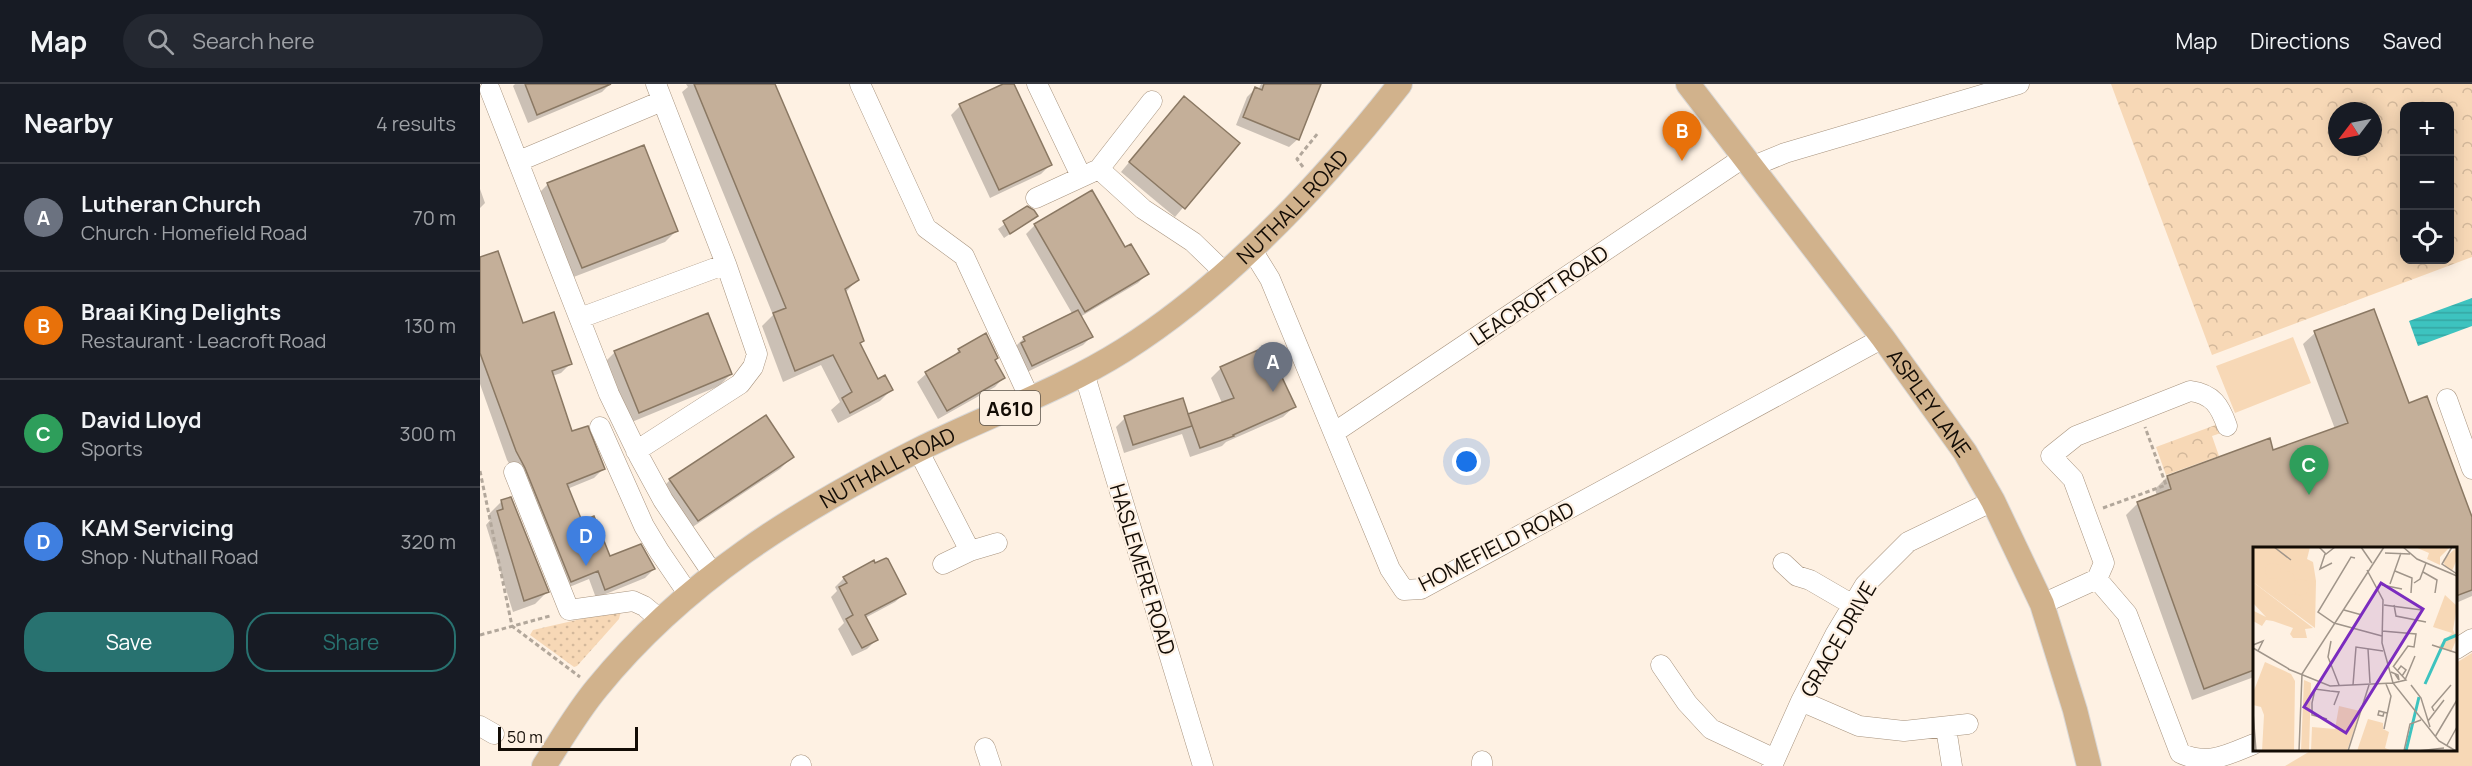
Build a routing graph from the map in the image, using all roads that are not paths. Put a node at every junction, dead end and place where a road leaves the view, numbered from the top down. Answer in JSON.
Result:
{"nodes":[{"id":1,"x":860,"y":84,"type":"edge"},
{"id":2,"x":1037,"y":84,"type":"edge"},
{"id":3,"x":1688,"y":84,"type":"edge"},
{"id":4,"x":2019,"y":84,"type":"edge"},
{"id":5,"x":1395,"y":86,"type":"edge"},
{"id":6,"x":490,"y":90,"type":"dead end"},
{"id":7,"x":659,"y":92,"type":"edge"},
{"id":8,"x":1152,"y":101,"type":"dead end"},
{"id":9,"x":519,"y":161,"type":"junction"},
{"id":10,"x":1747,"y":162,"type":"junction"},
{"id":11,"x":1090,"y":172,"type":"junction"},
{"id":12,"x":1036,"y":198,"type":"dead end"},
{"id":13,"x":1252,"y":250,"type":"junction"},
{"id":14,"x":726,"y":264,"type":"junction"},
{"id":15,"x":1224,"y":272,"type":"junction"},
{"id":16,"x":580,"y":318,"type":"junction"},
{"id":17,"x":1882,"y":338,"type":"junction"},
{"id":18,"x":1084,"y":373,"type":"junction"},
{"id":19,"x":1030,"y":399,"type":"junction"},
{"id":20,"x":2447,"y":399,"type":"dead end"},
{"id":21,"x":2227,"y":426,"type":"dead end"},
{"id":22,"x":600,"y":427,"type":"dead end"},
{"id":23,"x":1335,"y":432,"type":"junction"},
{"id":24,"x":918,"y":450,"type":"junction"},
{"id":25,"x":636,"y":451,"type":"junction"},
{"id":26,"x":2472,"y":469,"type":"edge"},
{"id":27,"x":514,"y":472,"type":"dead end"},
{"id":28,"x":1993,"y":501,"type":"junction"},
{"id":29,"x":997,"y":543,"type":"dead end"},
{"id":30,"x":970,"y":551,"type":"junction"},
{"id":31,"x":1783,"y":563,"type":"dead end"},
{"id":32,"x":943,"y":564,"type":"dead end"},
{"id":33,"x":713,"y":574,"type":"junction"},
{"id":34,"x":2097,"y":579,"type":"junction"},
{"id":35,"x":689,"y":595,"type":"junction"},
{"id":36,"x":2042,"y":604,"type":"junction"},
{"id":37,"x":1853,"y":605,"type":"junction"},
{"id":38,"x":661,"y":620,"type":"junction"},
{"id":39,"x":2472,"y":639,"type":"edge"},
{"id":40,"x":2457,"y":648,"type":"edge"},
{"id":41,"x":1663,"y":679,"type":"dead end"},
{"id":42,"x":1801,"y":701,"type":"junction"},
{"id":43,"x":1968,"y":724,"type":"dead end"},
{"id":44,"x":1946,"y":728,"type":"junction"},
{"id":45,"x":2253,"y":744,"type":"edge"},
{"id":46,"x":1773,"y":762,"type":"edge"},
{"id":47,"x":544,"y":766,"type":"edge"},
{"id":48,"x":1203,"y":766,"type":"edge"},
{"id":49,"x":1952,"y":766,"type":"edge"},
{"id":50,"x":2089,"y":766,"type":"edge"}],
"edges":[{"from":1,"to":19,"type":"street"},
{"from":2,"to":11,"type":"street"},
{"from":3,"to":10,"type":"main road","name":"ASPLEY LANE"},
{"from":4,"to":10,"type":"street","name":"LEACROFT ROAD"},
{"from":5,"to":13,"type":"main road","name":"NUTHALL ROAD","number":"A610"},
{"from":6,"to":9,"type":"street"},
{"from":7,"to":9,"type":"street"},
{"from":7,"to":14,"type":"street"},
{"from":8,"to":11,"type":"street"},
{"from":9,"to":16,"type":"street"},
{"from":10,"to":17,"type":"main road","name":"ASPLEY LANE"},
{"from":10,"to":23,"type":"street","name":"LEACROFT ROAD"},
{"from":11,"to":12,"type":"street"},
{"from":11,"to":15,"type":"street"},
{"from":13,"to":15,"type":"main road","name":"NUTHALL ROAD","number":"A610"},
{"from":13,"to":23,"type":"street","name":"HOMEFIELD ROAD"},
{"from":14,"to":16,"type":"street"},
{"from":14,"to":25,"type":"street"},
{"from":15,"to":18,"type":"main road","name":"NUTHALL ROAD","number":"A610"},
{"from":16,"to":25,"type":"street"},
{"from":17,"to":23,"type":"street","name":"HOMEFIELD ROAD"},
{"from":17,"to":28,"type":"main road","name":"ASPLEY LANE"},
{"from":18,"to":19,"type":"main road","name":"NUTHALL ROAD","number":"A610"},
{"from":18,"to":48,"type":"street","name":"HASLEMERE ROAD"},
{"from":19,"to":24,"type":"main road","name":"NUTHALL ROAD","number":"A610"},
{"from":20,"to":26,"type":"street"},
{"from":21,"to":34,"type":"street"},
{"from":22,"to":35,"type":"street"},
{"from":24,"to":30,"type":"street"},
{"from":24,"to":33,"type":"main road","name":"NUTHALL ROAD","number":"A610"},
{"from":25,"to":33,"type":"street"},
{"from":27,"to":38,"type":"street"},
{"from":28,"to":36,"type":"main road","name":"ASPLEY LANE"},
{"from":28,"to":37,"type":"street","name":"GRACE DRIVE"},
{"from":29,"to":30,"type":"street"},
{"from":30,"to":32,"type":"street"},
{"from":31,"to":37,"type":"street"},
{"from":33,"to":35,"type":"main road","name":"NUTHALL ROAD","number":"A610"},
{"from":34,"to":36,"type":"street"},
{"from":34,"to":45,"type":"street"},
{"from":35,"to":38,"type":"main road","name":"NUTHALL ROAD","number":"A610"},
{"from":36,"to":50,"type":"main road","name":"ASPLEY LANE"},
{"from":37,"to":42,"type":"street","name":"GRACE DRIVE"},
{"from":38,"to":47,"type":"main road","name":"NUTHALL ROAD","number":"A610"},
{"from":39,"to":40,"type":"street"},
{"from":41,"to":46,"type":"street"},
{"from":42,"to":44,"type":"street"},
{"from":42,"to":46,"type":"street","name":"GRACE DRIVE"},
{"from":43,"to":44,"type":"street"},
{"from":44,"to":49,"type":"street"}]}
